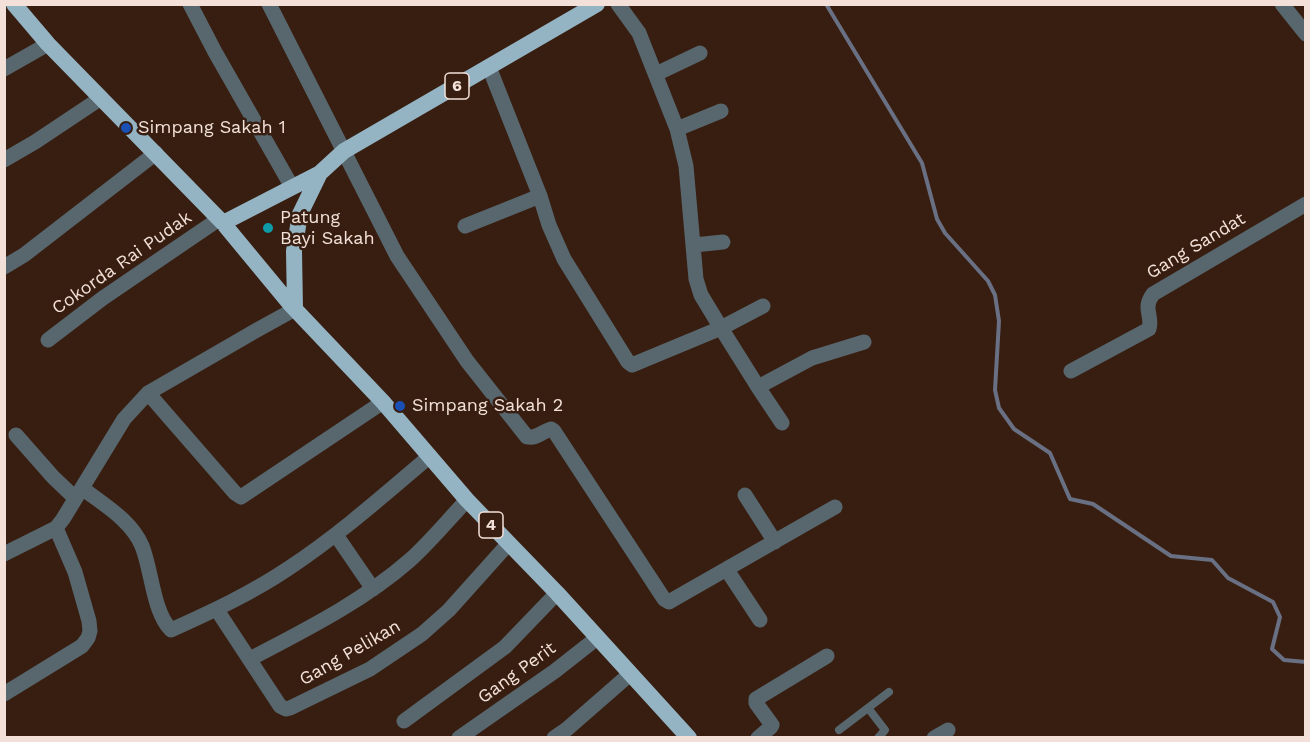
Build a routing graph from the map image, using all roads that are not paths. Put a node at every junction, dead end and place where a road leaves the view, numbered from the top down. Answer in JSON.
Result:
{"nodes":[{"id":1,"x":14,"y":4,"type":"edge"},
{"id":2,"x":189,"y":4,"type":"edge"},
{"id":3,"x":597,"y":4,"type":"edge"},
{"id":4,"x":618,"y":4,"type":"edge"},
{"id":5,"x":1282,"y":4,"type":"edge"},
{"id":6,"x":271,"y":5,"type":"edge"},
{"id":7,"x":1305,"y":34,"type":"edge"},
{"id":8,"x":48,"y":44,"type":"junction"},
{"id":9,"x":700,"y":53,"type":"dead end"},
{"id":10,"x":489,"y":67,"type":"junction"},
{"id":11,"x":4,"y":69,"type":"edge"},
{"id":12,"x":656,"y":74,"type":"junction"},
{"id":13,"x":101,"y":98,"type":"junction"},
{"id":14,"x":721,"y":111,"type":"dead end"},
{"id":15,"x":677,"y":129,"type":"junction"},
{"id":16,"x":344,"y":151,"type":"junction"},
{"id":17,"x":156,"y":153,"type":"junction"},
{"id":18,"x":4,"y":160,"type":"edge"},
{"id":19,"x":320,"y":173,"type":"junction"},
{"id":20,"x":292,"y":187,"type":"junction"},
{"id":21,"x":540,"y":196,"type":"junction"},
{"id":22,"x":1305,"y":204,"type":"edge"},
{"id":23,"x":221,"y":221,"type":"junction"},
{"id":24,"x":465,"y":226,"type":"dead end"},
{"id":25,"x":723,"y":242,"type":"dead end"},
{"id":26,"x":694,"y":245,"type":"junction"},
{"id":27,"x":4,"y":267,"type":"edge"},
{"id":28,"x":763,"y":306,"type":"dead end"},
{"id":29,"x":295,"y":309,"type":"junction"},
{"id":30,"x":721,"y":328,"type":"junction"},
{"id":31,"x":48,"y":340,"type":"dead end"},
{"id":32,"x":864,"y":342,"type":"dead end"},
{"id":33,"x":1071,"y":371,"type":"dead end"},
{"id":34,"x":758,"y":387,"type":"junction"},
{"id":35,"x":148,"y":393,"type":"junction"},
{"id":36,"x":383,"y":402,"type":"junction"},
{"id":37,"x":782,"y":423,"type":"dead end"},
{"id":38,"x":16,"y":435,"type":"dead end"},
{"id":39,"x":430,"y":456,"type":"junction"},
{"id":40,"x":745,"y":495,"type":"dead end"},
{"id":41,"x":467,"y":500,"type":"junction"},
{"id":42,"x":835,"y":507,"type":"dead end"},
{"id":43,"x":69,"y":508,"type":"junction"},
{"id":44,"x":336,"y":535,"type":"junction"},
{"id":45,"x":775,"y":542,"type":"junction"},
{"id":46,"x":509,"y":543,"type":"junction"},
{"id":47,"x":4,"y":554,"type":"edge"},
{"id":48,"x":727,"y":570,"type":"junction"},
{"id":49,"x":373,"y":589,"type":"junction"},
{"id":50,"x":557,"y":593,"type":"junction"},
{"id":51,"x":217,"y":610,"type":"junction"},
{"id":52,"x":760,"y":620,"type":"dead end"},
{"id":53,"x":597,"y":638,"type":"junction"},
{"id":54,"x":826,"y":656,"type":"dead end"},
{"id":55,"x":249,"y":660,"type":"junction"},
{"id":56,"x":630,"y":674,"type":"junction"},
{"id":57,"x":889,"y":692,"type":"dead end"},
{"id":58,"x":4,"y":694,"type":"edge"},
{"id":59,"x":868,"y":708,"type":"junction"},
{"id":60,"x":404,"y":720,"type":"dead end"},
{"id":61,"x":839,"y":730,"type":"dead end"},
{"id":62,"x":948,"y":730,"type":"dead end"},
{"id":63,"x":459,"y":738,"type":"edge"},
{"id":64,"x":554,"y":738,"type":"edge"},
{"id":65,"x":689,"y":738,"type":"edge"},
{"id":66,"x":758,"y":738,"type":"edge"},
{"id":67,"x":878,"y":738,"type":"edge"},
{"id":68,"x":934,"y":738,"type":"edge"}],
"edges":[{"from":1,"to":8,"type":"highway"},
{"from":2,"to":20,"type":"street"},
{"from":3,"to":10,"type":"highway","number":"6"},
{"from":4,"to":12,"type":"street"},
{"from":5,"to":7,"type":"street"},
{"from":6,"to":16,"type":"street"},
{"from":8,"to":11,"type":"street"},
{"from":8,"to":13,"type":"highway"},
{"from":9,"to":12,"type":"street"},
{"from":10,"to":16,"type":"highway","number":"6"},
{"from":10,"to":21,"type":"street"},
{"from":12,"to":15,"type":"street"},
{"from":13,"to":17,"type":"highway"},
{"from":13,"to":18,"type":"street"},
{"from":14,"to":15,"type":"street"},
{"from":15,"to":26,"type":"street"},
{"from":16,"to":19,"type":"highway","number":"6"},
{"from":16,"to":48,"type":"street"},
{"from":17,"to":23,"type":"highway"},
{"from":17,"to":27,"type":"street"},
{"from":19,"to":20,"type":"highway","number":"6"},
{"from":19,"to":29,"type":"highway","number":"6"},
{"from":20,"to":23,"type":"highway","number":"6"},
{"from":21,"to":24,"type":"street"},
{"from":21,"to":30,"type":"street"},
{"from":22,"to":33,"type":"street","name":"Gang Sandat"},
{"from":23,"to":29,"type":"highway","number":"4"},
{"from":23,"to":31,"type":"street","name":"Cokorda Rai Pudak"},
{"from":25,"to":26,"type":"street"},
{"from":26,"to":30,"type":"street"},
{"from":28,"to":30,"type":"street"},
{"from":29,"to":35,"type":"street"},
{"from":29,"to":36,"type":"highway","number":"4"},
{"from":30,"to":34,"type":"street"},
{"from":32,"to":34,"type":"street"},
{"from":34,"to":37,"type":"street"},
{"from":35,"to":36,"type":"street"},
{"from":35,"to":43,"type":"street"},
{"from":36,"to":39,"type":"highway","number":"4"},
{"from":38,"to":43,"type":"street"},
{"from":39,"to":41,"type":"highway","number":"4"},
{"from":39,"to":44,"type":"street"},
{"from":40,"to":45,"type":"street"},
{"from":41,"to":46,"type":"highway","number":"4"},
{"from":41,"to":49,"type":"street"},
{"from":42,"to":45,"type":"street"},
{"from":43,"to":47,"type":"street"},
{"from":43,"to":51,"type":"street"},
{"from":43,"to":58,"type":"street"},
{"from":44,"to":49,"type":"street"},
{"from":44,"to":51,"type":"street"},
{"from":45,"to":48,"type":"street"},
{"from":46,"to":50,"type":"highway","number":"4"},
{"from":46,"to":55,"type":"street","name":"Gang Pelikan"},
{"from":48,"to":52,"type":"street"},
{"from":49,"to":55,"type":"street"},
{"from":50,"to":53,"type":"highway","number":"4"},
{"from":50,"to":60,"type":"street"},
{"from":51,"to":55,"type":"street"},
{"from":53,"to":56,"type":"highway","number":"4"},
{"from":53,"to":63,"type":"street","name":"Gang Perit"},
{"from":54,"to":66,"type":"street"},
{"from":56,"to":64,"type":"street"},
{"from":56,"to":65,"type":"highway","number":"4"},
{"from":57,"to":59,"type":"lane"},
{"from":59,"to":61,"type":"lane"},
{"from":59,"to":67,"type":"lane"},
{"from":62,"to":68,"type":"street"}]}
